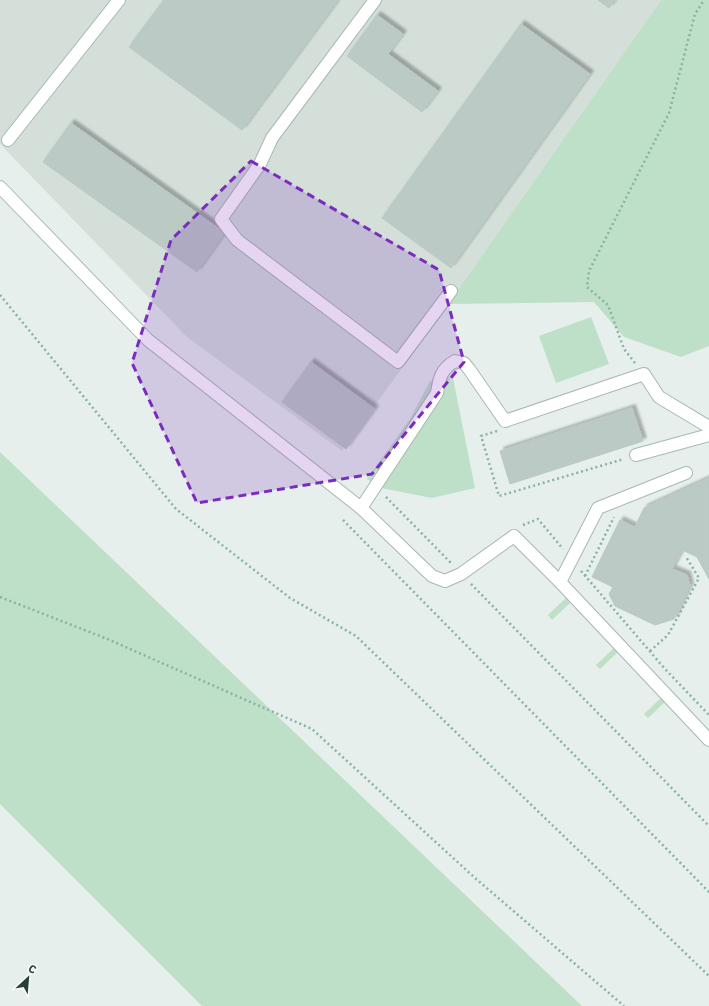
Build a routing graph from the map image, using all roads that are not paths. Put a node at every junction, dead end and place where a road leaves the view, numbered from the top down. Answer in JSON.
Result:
{"nodes":[{"id":1,"x":118,"y":0,"type":"edge"},
{"id":2,"x":375,"y":0,"type":"edge"},
{"id":3,"x":8,"y":140,"type":"dead end"},
{"id":4,"x":0,"y":187,"type":"edge"},
{"id":5,"x":451,"y":291,"type":"dead end"},
{"id":6,"x":709,"y":427,"type":"edge"},
{"id":7,"x":709,"y":435,"type":"edge"},
{"id":8,"x":636,"y":455,"type":"road end"},
{"id":9,"x":686,"y":473,"type":"dead end"},
{"id":10,"x":361,"y":508,"type":"junction"},
{"id":11,"x":560,"y":582,"type":"junction"},
{"id":12,"x":709,"y":740,"type":"edge"}],
"edges":[{"from":1,"to":3,"type":"lane"},
{"from":2,"to":5,"type":"lane"},
{"from":4,"to":10,"type":"lane"},
{"from":6,"to":10,"type":"lane"},
{"from":7,"to":8,"type":"lane"},
{"from":9,"to":11,"type":"lane"},
{"from":10,"to":11,"type":"lane"},
{"from":11,"to":12,"type":"lane"}]}
